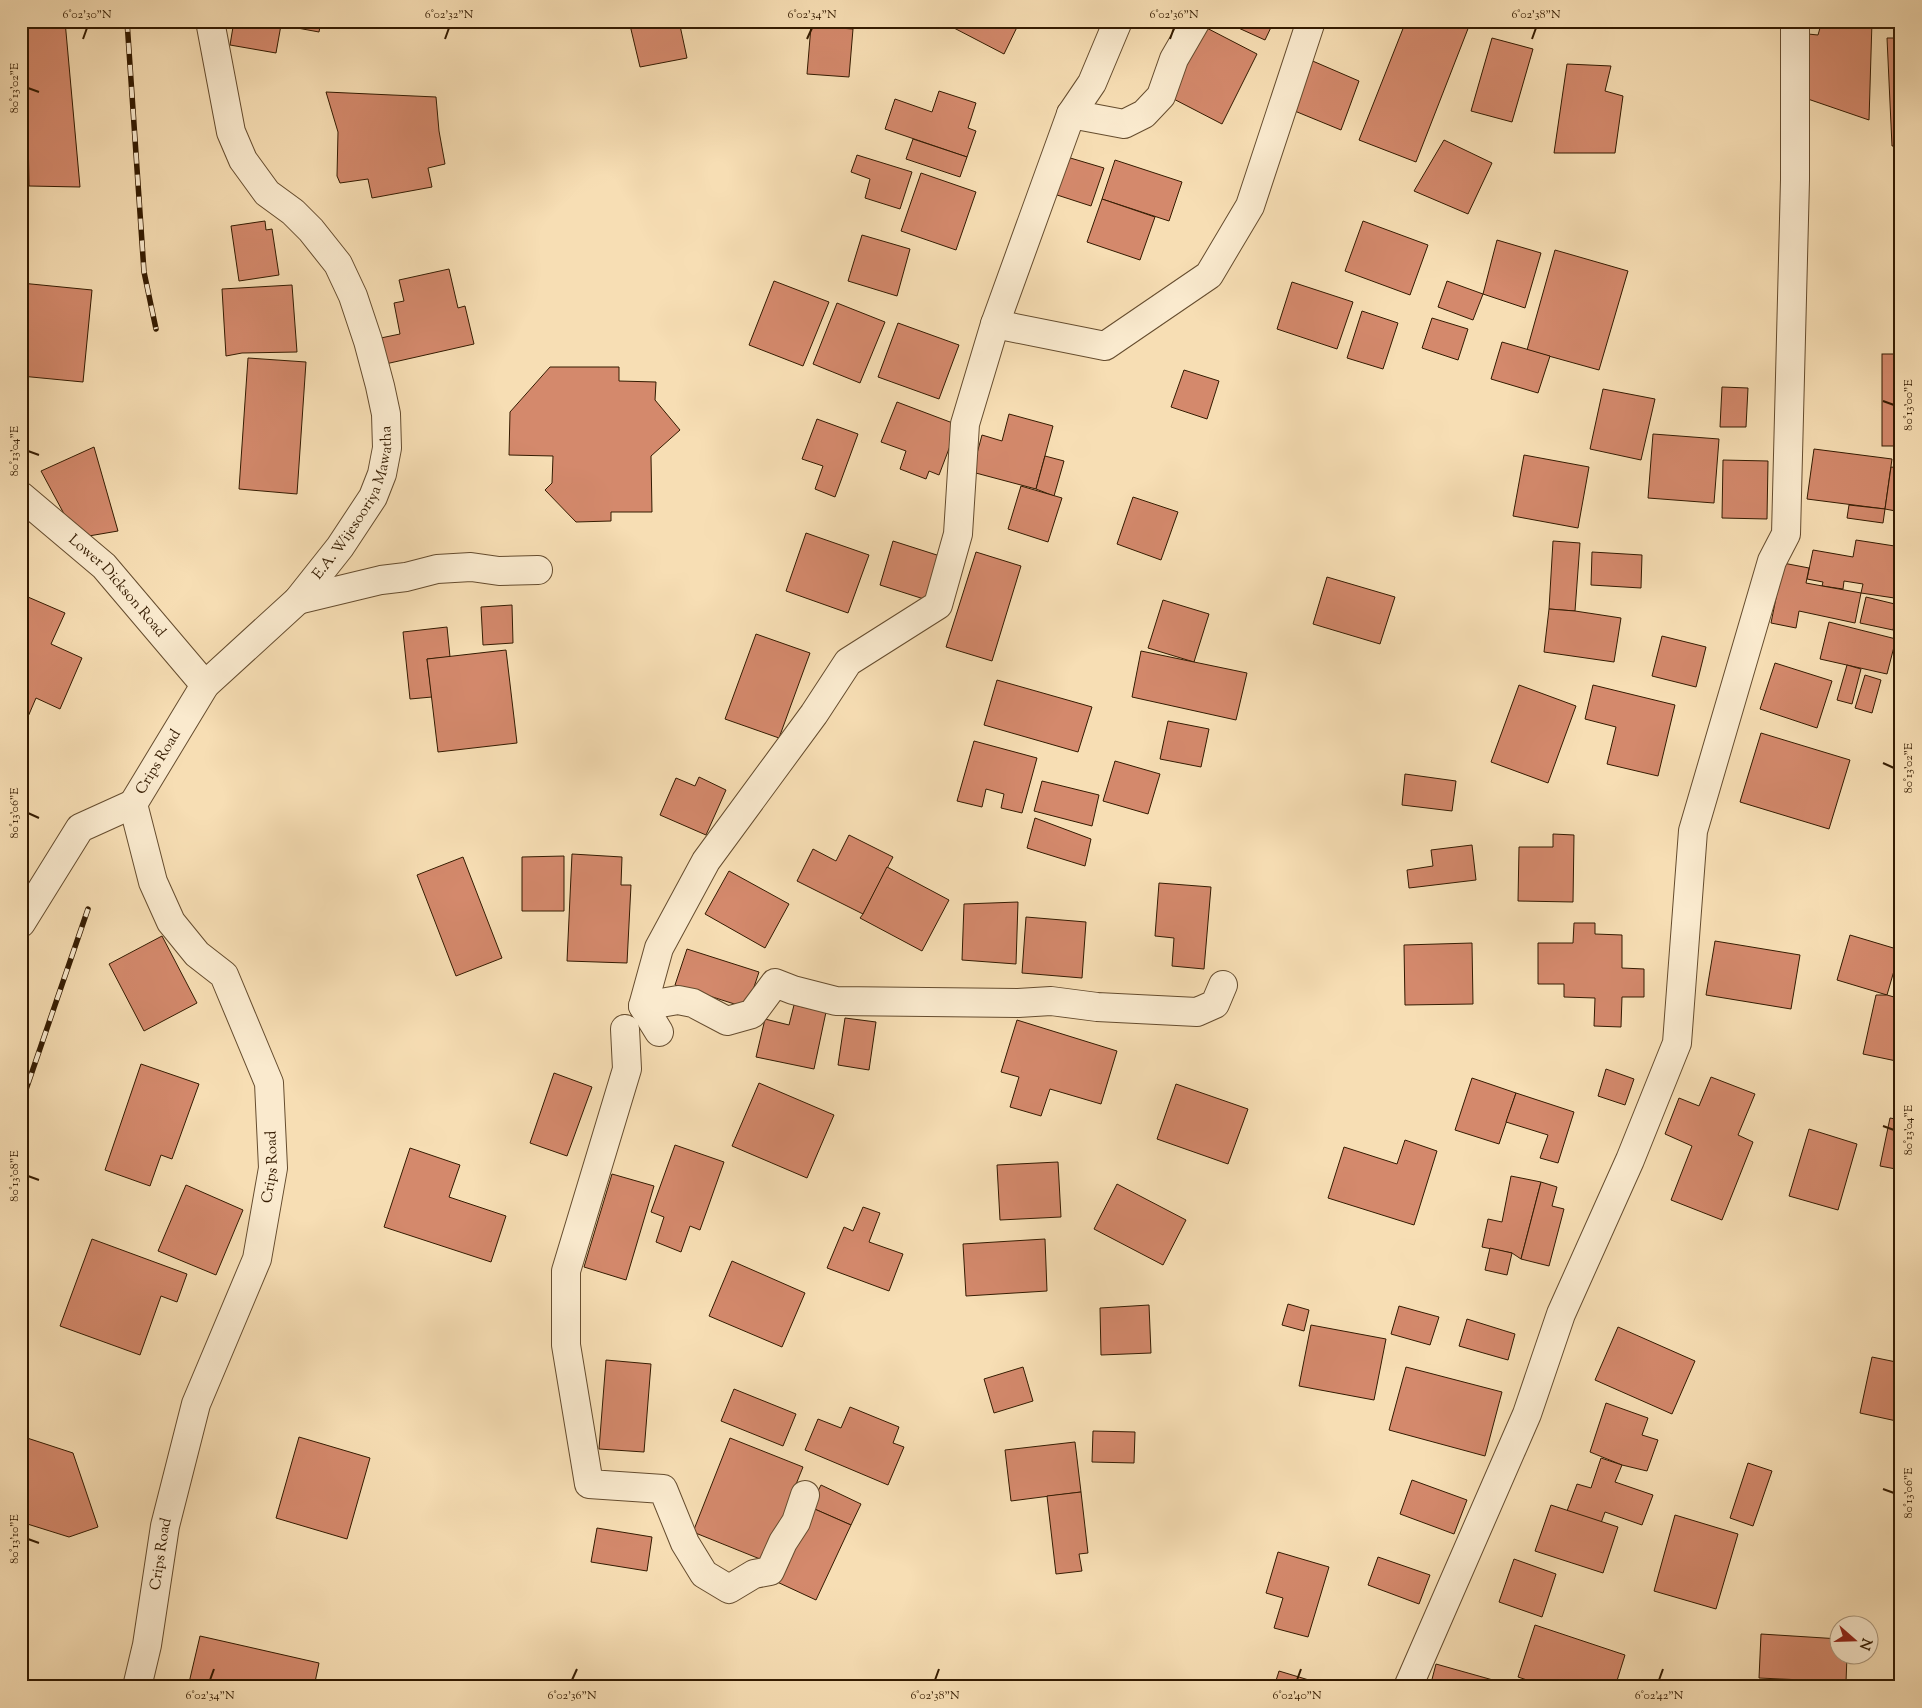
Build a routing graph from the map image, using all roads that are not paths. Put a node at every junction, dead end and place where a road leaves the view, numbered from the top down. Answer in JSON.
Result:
{"nodes":[{"id":1,"x":210,"y":21,"type":"edge"},
{"id":2,"x":1118,"y":21,"type":"edge"},
{"id":3,"x":1196,"y":21,"type":"edge"},
{"id":4,"x":1310,"y":21,"type":"edge"},
{"id":5,"x":1795,"y":21,"type":"edge"},
{"id":6,"x":1071,"y":114,"type":"junction"},
{"id":7,"x":995,"y":324,"type":"junction"},
{"id":8,"x":21,"y":496,"type":"edge"},
{"id":9,"x":538,"y":570,"type":"dead end"},
{"id":10,"x":298,"y":600,"type":"junction"},
{"id":11,"x":205,"y":685,"type":"junction"},
{"id":12,"x":133,"y":804,"type":"junction"},
{"id":13,"x":21,"y":922,"type":"edge"},
{"id":14,"x":1223,"y":985,"type":"dead end"},
{"id":15,"x":643,"y":1006,"type":"junction"},
{"id":16,"x":626,"y":1029,"type":"dead end"},
{"id":17,"x":659,"y":1032,"type":"dead end"},
{"id":18,"x":805,"y":1495,"type":"dead end"},
{"id":19,"x":137,"y":1687,"type":"edge"},
{"id":20,"x":1408,"y":1687,"type":"edge"}],
"edges":[{"from":1,"to":10,"type":"street","name":"E.A. Wijesooriya Mawatha"},
{"from":2,"to":6,"type":"street"},
{"from":3,"to":6,"type":"street"},
{"from":4,"to":7,"type":"street"},
{"from":5,"to":20,"type":"street"},
{"from":6,"to":7,"type":"street"},
{"from":7,"to":15,"type":"street"},
{"from":8,"to":11,"type":"street","name":"Lower Dickson Road"},
{"from":9,"to":10,"type":"street"},
{"from":10,"to":11,"type":"street","name":"E.A. Wijesooriya Mawatha"},
{"from":11,"to":12,"type":"street","name":"Crips Road"},
{"from":12,"to":13,"type":"street"},
{"from":12,"to":19,"type":"street","name":"Crips Road"},
{"from":14,"to":15,"type":"street"},
{"from":15,"to":17,"type":"street"},
{"from":16,"to":18,"type":"street"}]}
